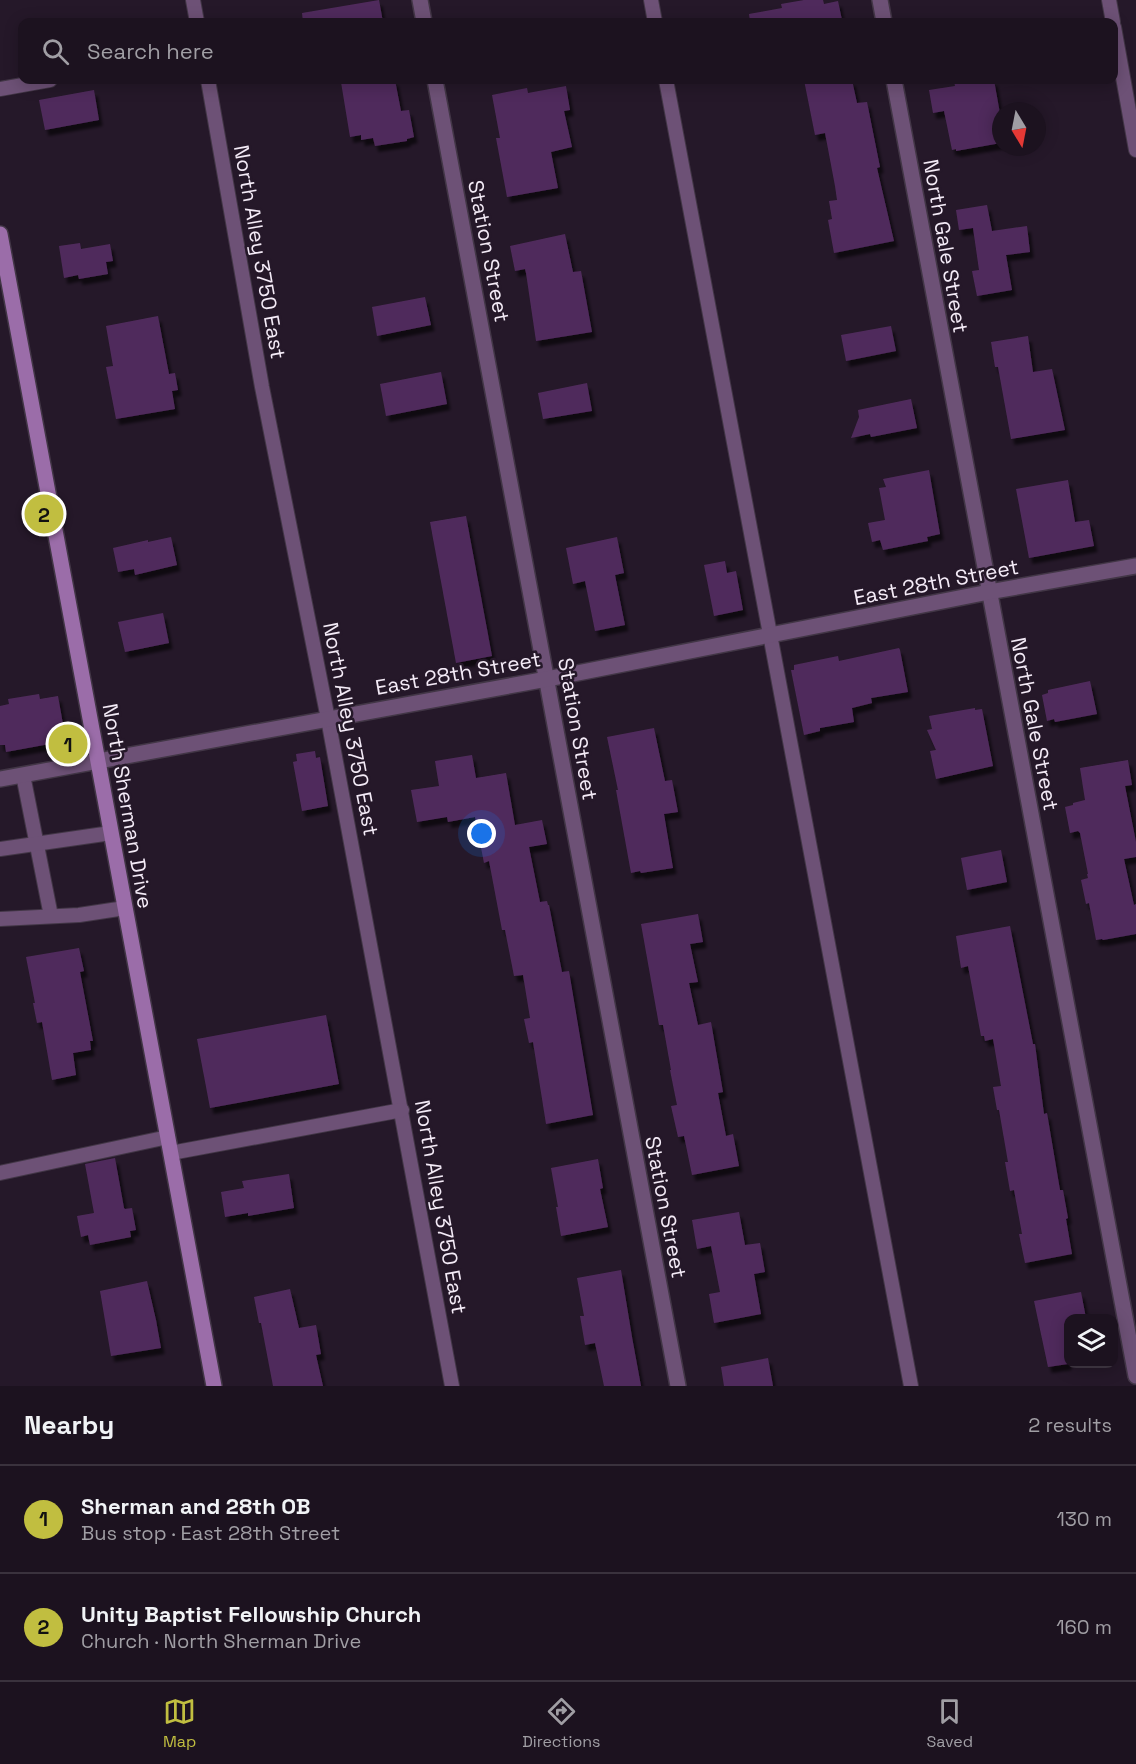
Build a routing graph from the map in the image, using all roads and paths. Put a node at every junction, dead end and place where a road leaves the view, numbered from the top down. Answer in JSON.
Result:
{"nodes":[{"id":1,"x":193,"y":0,"type":"edge"},
{"id":2,"x":420,"y":0,"type":"edge"},
{"id":3,"x":651,"y":0,"type":"edge"},
{"id":4,"x":880,"y":0,"type":"edge"},
{"id":5,"x":1108,"y":0,"type":"edge"},
{"id":6,"x":196,"y":18,"type":"edge"},
{"id":7,"x":423,"y":18,"type":"edge"},
{"id":8,"x":654,"y":18,"type":"edge"},
{"id":9,"x":883,"y":18,"type":"edge"},
{"id":10,"x":1112,"y":18,"type":"edge"},
{"id":11,"x":1118,"y":54,"type":"edge"},
{"id":12,"x":28,"y":84,"type":"edge"},
{"id":13,"x":209,"y":84,"type":"edge"},
{"id":14,"x":436,"y":84,"type":"edge"},
{"id":15,"x":667,"y":84,"type":"edge"},
{"id":16,"x":895,"y":84,"type":"edge"},
{"id":17,"x":0,"y":89,"type":"edge"},
{"id":18,"x":1136,"y":150,"type":"edge"},
{"id":19,"x":0,"y":234,"type":"edge"},
{"id":20,"x":4,"y":283,"type":"edge"},
{"id":21,"x":1136,"y":566,"type":"edge"},
{"id":22,"x":989,"y":592,"type":"junction"},
{"id":23,"x":771,"y":635,"type":"junction"},
{"id":24,"x":547,"y":679,"type":"junction"},
{"id":25,"x":328,"y":719,"type":"junction"},
{"id":26,"x":98,"y":761,"type":"junction"},
{"id":27,"x":23,"y":775,"type":"junction"},
{"id":28,"x":0,"y":779,"type":"edge"},
{"id":29,"x":111,"y":833,"type":"junction"},
{"id":30,"x":36,"y":844,"type":"junction"},
{"id":31,"x":0,"y":849,"type":"edge"},
{"id":32,"x":125,"y":908,"type":"junction"},
{"id":33,"x":51,"y":916,"type":"junction"},
{"id":34,"x":0,"y":919,"type":"edge"},
{"id":35,"x":402,"y":1110,"type":"junction"},
{"id":36,"x":170,"y":1145,"type":"junction"},
{"id":37,"x":0,"y":1173,"type":"edge"},
{"id":38,"x":1136,"y":1376,"type":"edge"},
{"id":39,"x":214,"y":1386,"type":"edge"},
{"id":40,"x":452,"y":1386,"type":"edge"},
{"id":41,"x":678,"y":1386,"type":"edge"},
{"id":42,"x":911,"y":1386,"type":"edge"}],
"edges":[{"from":1,"to":6,"type":"lane"},
{"from":2,"to":7,"type":"street"},
{"from":3,"to":8,"type":"lane"},
{"from":4,"to":9,"type":"street"},
{"from":5,"to":10,"type":"lane"},
{"from":11,"to":18,"type":"lane"},
{"from":12,"to":17,"type":"lane"},
{"from":13,"to":25,"type":"lane","name":"North Alley 3750 East"},
{"from":14,"to":24,"type":"street","name":"Station Street"},
{"from":15,"to":23,"type":"lane"},
{"from":16,"to":22,"type":"street","name":"North Gale Street"},
{"from":19,"to":20,"type":"main road","name":"North Sherman Drive"},
{"from":20,"to":26,"type":"main road","name":"North Sherman Drive"},
{"from":21,"to":22,"type":"street","name":"East 28th Street"},
{"from":22,"to":23,"type":"street","name":"East 28th Street"},
{"from":22,"to":38,"type":"street","name":"North Gale Street"},
{"from":23,"to":24,"type":"street","name":"East 28th Street"},
{"from":23,"to":42,"type":"lane"},
{"from":24,"to":25,"type":"street","name":"East 28th Street"},
{"from":24,"to":41,"type":"street","name":"Station Street"},
{"from":25,"to":26,"type":"street","name":"East 28th Street"},
{"from":25,"to":35,"type":"lane","name":"North Alley 3750 East"},
{"from":26,"to":27,"type":"street","name":"East 28th Street"},
{"from":26,"to":29,"type":"main road","name":"North Sherman Drive"},
{"from":27,"to":28,"type":"street","name":"East 28th Street"},
{"from":27,"to":30,"type":"lane"},
{"from":29,"to":30,"type":"lane"},
{"from":29,"to":32,"type":"main road","name":"North Sherman Drive"},
{"from":30,"to":31,"type":"lane"},
{"from":30,"to":33,"type":"lane"},
{"from":32,"to":33,"type":"lane"},
{"from":32,"to":36,"type":"main road","name":"North Sherman Drive"},
{"from":33,"to":34,"type":"lane"},
{"from":35,"to":36,"type":"lane"},
{"from":35,"to":40,"type":"lane","name":"North Alley 3750 East"},
{"from":36,"to":37,"type":"lane"},
{"from":36,"to":39,"type":"main road","name":"North Sherman Drive"}]}
